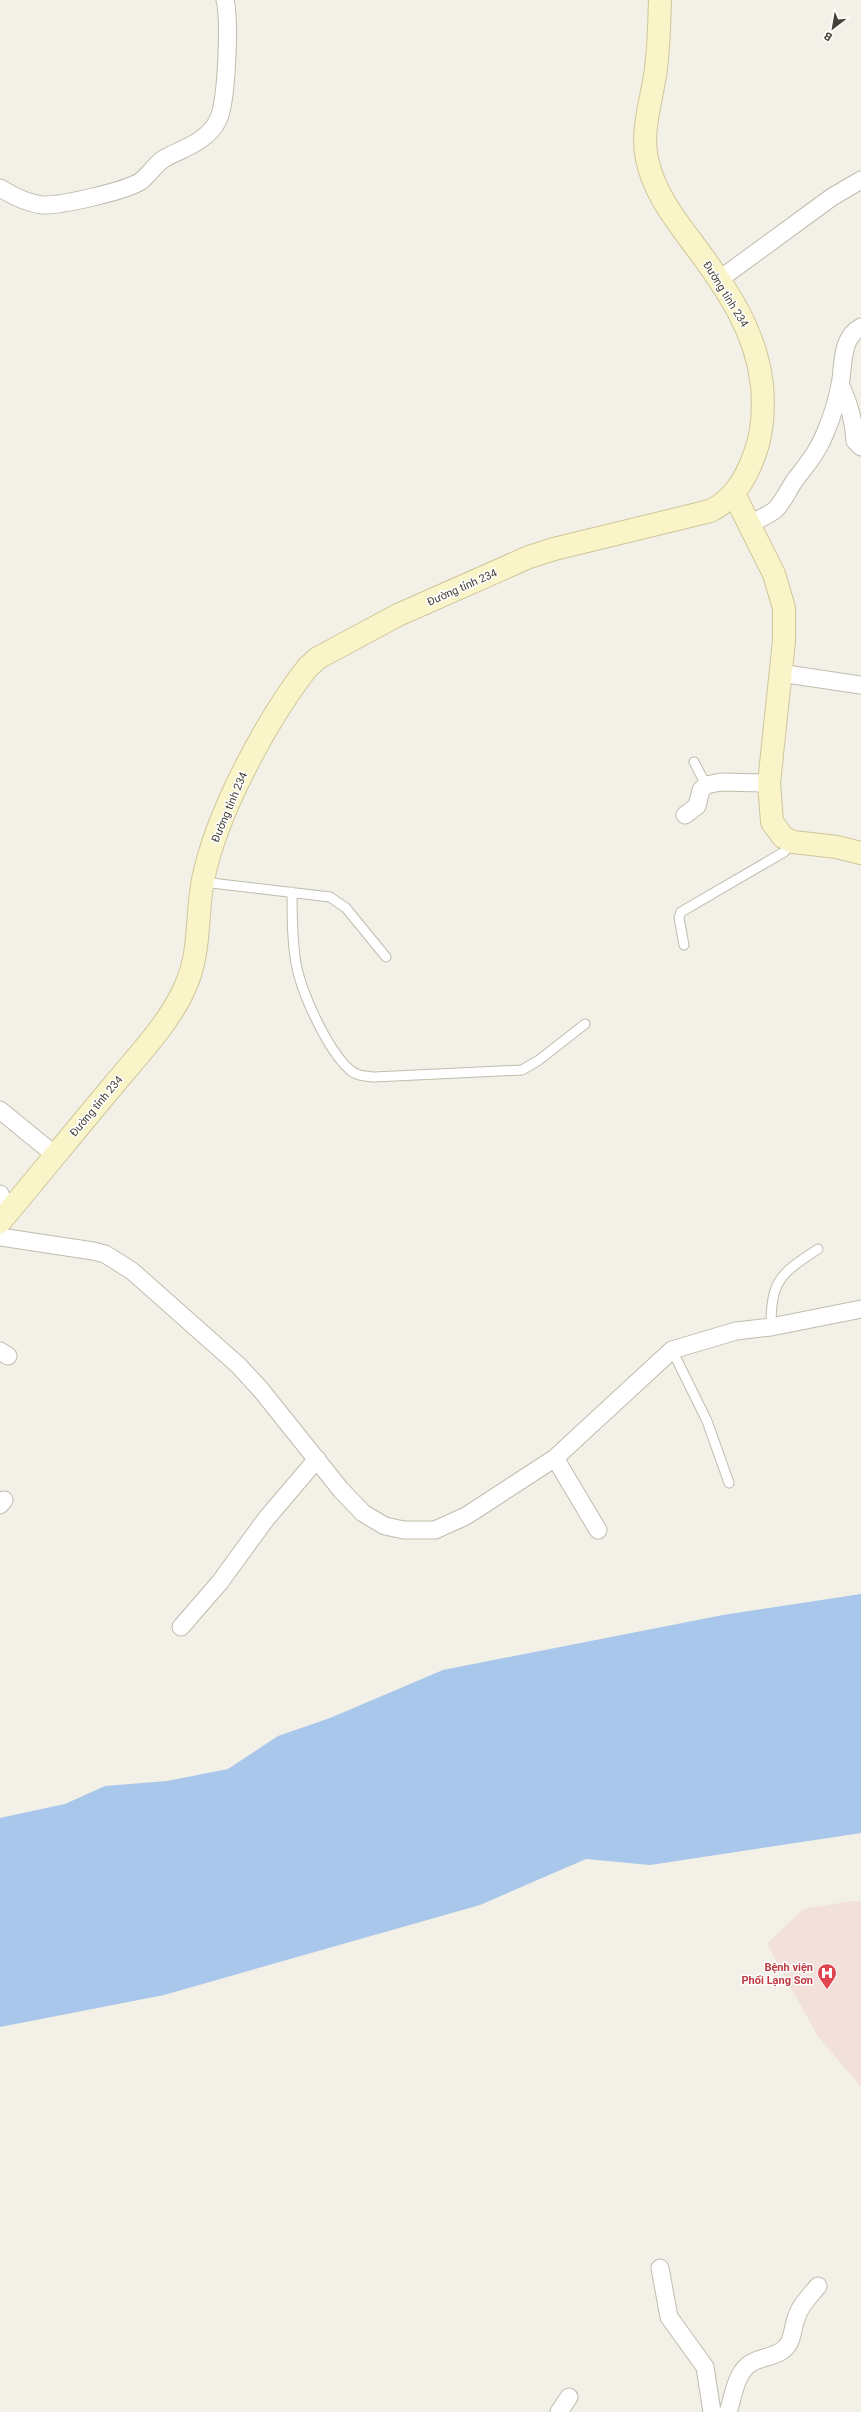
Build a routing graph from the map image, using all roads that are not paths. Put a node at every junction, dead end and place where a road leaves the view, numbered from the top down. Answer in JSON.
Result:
{"nodes":[{"id":1,"x":225,"y":0,"type":"edge"},
{"id":2,"x":660,"y":0,"type":"edge"},
{"id":3,"x":861,"y":180,"type":"edge"},
{"id":4,"x":0,"y":188,"type":"edge"},
{"id":5,"x":720,"y":279,"type":"junction"},
{"id":6,"x":861,"y":327,"type":"edge"},
{"id":7,"x":840,"y":384,"type":"junction"},
{"id":8,"x":861,"y":447,"type":"edge"},
{"id":9,"x":734,"y":494,"type":"junction"},
{"id":10,"x":748,"y":525,"type":"junction"},
{"id":11,"x":780,"y":673,"type":"junction"},
{"id":12,"x":861,"y":685,"type":"edge"},
{"id":13,"x":694,"y":762,"type":"dead end"},
{"id":14,"x":769,"y":783,"type":"junction"},
{"id":15,"x":706,"y":785,"type":"junction"},
{"id":16,"x":685,"y":815,"type":"dead end"},
{"id":17,"x":792,"y":842,"type":"junction"},
{"id":18,"x":861,"y":853,"type":"edge"},
{"id":19,"x":203,"y":882,"type":"junction"},
{"id":20,"x":292,"y":892,"type":"junction"},
{"id":21,"x":684,"y":945,"type":"dead end"},
{"id":22,"x":386,"y":957,"type":"dead end"},
{"id":23,"x":585,"y":1024,"type":"dead end"},
{"id":24,"x":0,"y":1110,"type":"edge"},
{"id":25,"x":55,"y":1155,"type":"junction"},
{"id":26,"x":3,"y":1209,"type":"edge"},
{"id":27,"x":0,"y":1237,"type":"edge"},
{"id":28,"x":818,"y":1249,"type":"dead end"},
{"id":29,"x":861,"y":1309,"type":"edge"},
{"id":30,"x":771,"y":1326,"type":"junction"},
{"id":31,"x":672,"y":1350,"type":"junction"},
{"id":32,"x":555,"y":1458,"type":"junction"},
{"id":33,"x":317,"y":1459,"type":"junction"},
{"id":34,"x":729,"y":1483,"type":"dead end"},
{"id":35,"x":598,"y":1530,"type":"dead end"},
{"id":36,"x":181,"y":1627,"type":"dead end"},
{"id":37,"x":660,"y":2268,"type":"dead end"},
{"id":38,"x":818,"y":2286,"type":"dead end"},
{"id":39,"x":569,"y":2397,"type":"dead end"},
{"id":40,"x":559,"y":2412,"type":"edge"},
{"id":41,"x":712,"y":2412,"type":"edge"},
{"id":42,"x":728,"y":2412,"type":"edge"}],
"edges":[{"from":1,"to":4,"type":"street"},
{"from":2,"to":5,"type":"main road","name":"Đường tỉnh 234"},
{"from":3,"to":5,"type":"street"},
{"from":5,"to":9,"type":"main road","name":"Đường tỉnh 234"},
{"from":6,"to":7,"type":"street"},
{"from":7,"to":8,"type":"street"},
{"from":7,"to":10,"type":"street"},
{"from":9,"to":10,"type":"main road"},
{"from":9,"to":19,"type":"main road","name":"Đường tỉnh 234"},
{"from":10,"to":11,"type":"main road"},
{"from":11,"to":12,"type":"street"},
{"from":11,"to":14,"type":"main road"},
{"from":13,"to":15,"type":"lane"},
{"from":14,"to":15,"type":"street"},
{"from":14,"to":17,"type":"main road"},
{"from":15,"to":16,"type":"street"},
{"from":17,"to":18,"type":"main road"},
{"from":17,"to":21,"type":"lane"},
{"from":19,"to":20,"type":"lane"},
{"from":19,"to":25,"type":"main road","name":"Đường tỉnh 234"},
{"from":20,"to":22,"type":"lane"},
{"from":20,"to":23,"type":"lane"},
{"from":24,"to":25,"type":"street"},
{"from":25,"to":26,"type":"main road","name":"Đường tỉnh 234"},
{"from":27,"to":33,"type":"street"},
{"from":28,"to":30,"type":"lane"},
{"from":29,"to":30,"type":"street"},
{"from":30,"to":31,"type":"street"},
{"from":31,"to":32,"type":"street"},
{"from":31,"to":34,"type":"lane"},
{"from":32,"to":33,"type":"street"},
{"from":32,"to":35,"type":"street"},
{"from":33,"to":36,"type":"street"},
{"from":37,"to":41,"type":"street"},
{"from":38,"to":42,"type":"street"},
{"from":39,"to":40,"type":"street"}]}
